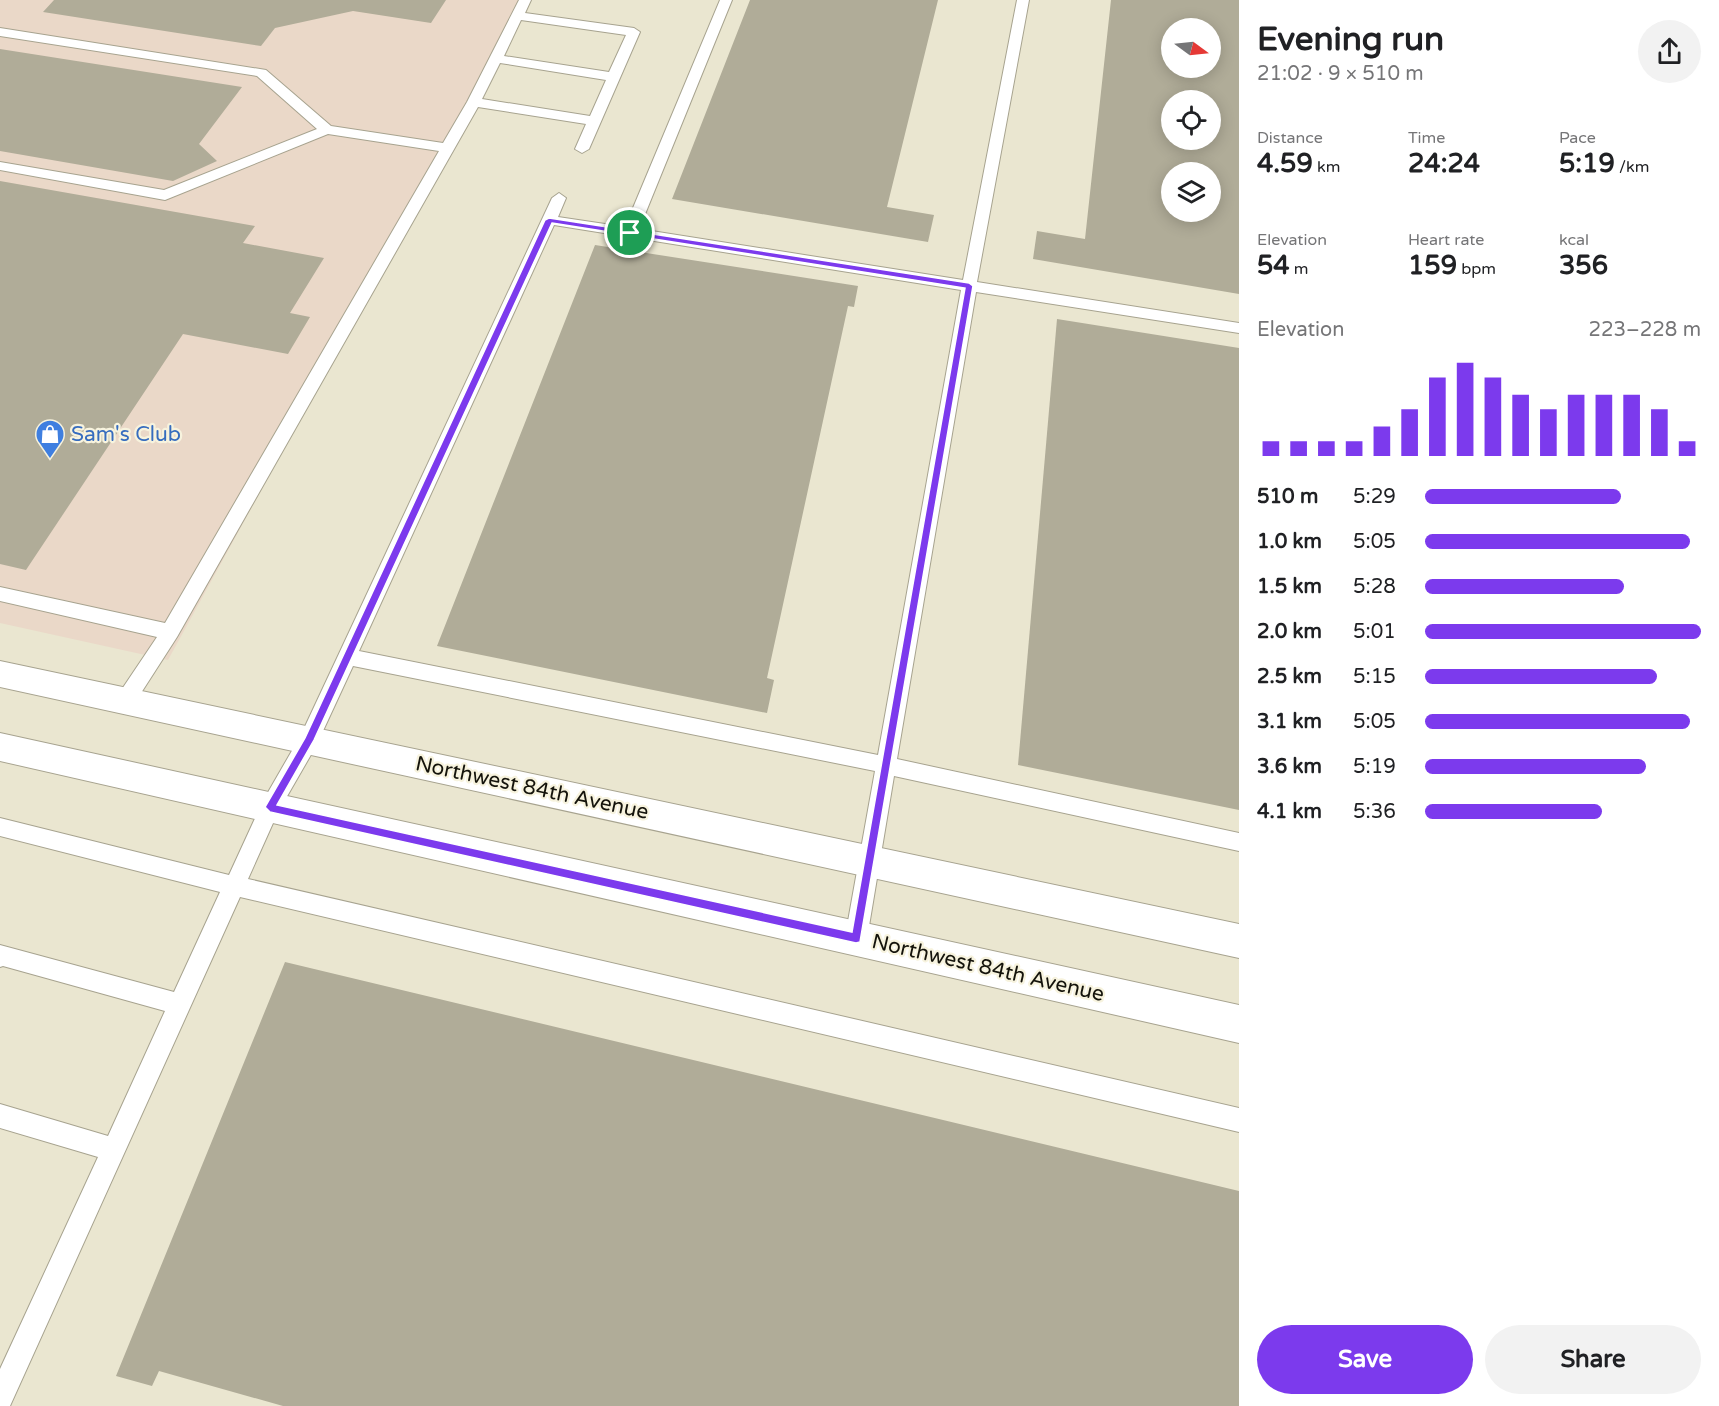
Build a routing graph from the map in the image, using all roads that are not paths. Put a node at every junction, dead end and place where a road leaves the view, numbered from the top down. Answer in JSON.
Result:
{"nodes":[{"id":1,"x":525,"y":0,"type":"edge"},
{"id":2,"x":726,"y":0,"type":"edge"},
{"id":3,"x":1023,"y":0,"type":"edge"},
{"id":4,"x":517,"y":16,"type":"junction"},
{"id":5,"x":0,"y":32,"type":"edge"},
{"id":6,"x":498,"y":59,"type":"junction"},
{"id":7,"x":614,"y":77,"type":"junction"},
{"id":8,"x":474,"y":102,"type":"junction"},
{"id":9,"x":594,"y":121,"type":"junction"},
{"id":10,"x":327,"y":130,"type":"junction"},
{"id":11,"x":446,"y":148,"type":"junction"},
{"id":12,"x":582,"y":149,"type":"dead end"},
{"id":13,"x":0,"y":166,"type":"edge"},
{"id":14,"x":558,"y":198,"type":"dead end"},
{"id":15,"x":549,"y":220,"type":"junction"},
{"id":16,"x":630,"y":233,"type":"junction"},
{"id":17,"x":969,"y":286,"type":"junction"},
{"id":18,"x":1239,"y":328,"type":"edge"},
{"id":19,"x":0,"y":594,"type":"edge"},
{"id":20,"x":170,"y":632,"type":"junction"},
{"id":21,"x":348,"y":657,"type":"junction"},
{"id":22,"x":0,"y":674,"type":"edge"},
{"id":23,"x":125,"y":701,"type":"junction"},
{"id":24,"x":309,"y":740,"type":"junction"},
{"id":25,"x":0,"y":747,"type":"edge"},
{"id":26,"x":886,"y":765,"type":"junction"},
{"id":27,"x":270,"y":807,"type":"junction"},
{"id":28,"x":0,"y":827,"type":"edge"},
{"id":29,"x":1239,"y":842,"type":"edge"},
{"id":30,"x":869,"y":861,"type":"junction"},
{"id":31,"x":234,"y":887,"type":"junction"},
{"id":32,"x":856,"y":938,"type":"junction"},
{"id":33,"x":1239,"y":941,"type":"edge"},
{"id":34,"x":0,"y":957,"type":"edge"},
{"id":35,"x":179,"y":1004,"type":"junction"},
{"id":36,"x":1239,"y":1024,"type":"edge"},
{"id":37,"x":0,"y":1116,"type":"edge"},
{"id":38,"x":1239,"y":1120,"type":"edge"},
{"id":39,"x":112,"y":1149,"type":"junction"},
{"id":40,"x":0,"y":1399,"type":"edge"}],
"edges":[{"from":1,"to":4,"type":"lane"},
{"from":2,"to":16,"type":"lane"},
{"from":3,"to":17,"type":"lane"},
{"from":4,"to":6,"type":"lane"},
{"from":4,"to":7,"type":"lane"},
{"from":5,"to":10,"type":"lane"},
{"from":6,"to":7,"type":"lane"},
{"from":6,"to":8,"type":"lane"},
{"from":7,"to":9,"type":"lane"},
{"from":8,"to":9,"type":"lane"},
{"from":8,"to":11,"type":"lane"},
{"from":9,"to":12,"type":"lane"},
{"from":10,"to":11,"type":"lane"},
{"from":10,"to":13,"type":"lane"},
{"from":11,"to":20,"type":"lane"},
{"from":14,"to":15,"type":"lane"},
{"from":15,"to":16,"type":"lane"},
{"from":15,"to":21,"type":"lane"},
{"from":16,"to":17,"type":"lane"},
{"from":17,"to":18,"type":"lane"},
{"from":17,"to":26,"type":"lane"},
{"from":19,"to":20,"type":"lane"},
{"from":20,"to":23,"type":"lane"},
{"from":21,"to":24,"type":"lane"},
{"from":21,"to":26,"type":"lane"},
{"from":22,"to":23,"type":"street","name":"Northwest 84th Avenue"},
{"from":23,"to":24,"type":"street","name":"Northwest 84th Avenue"},
{"from":24,"to":27,"type":"lane"},
{"from":24,"to":30,"type":"street","name":"Northwest 84th Avenue"},
{"from":25,"to":27,"type":"street","name":"Northwest 84th Avenue"},
{"from":26,"to":29,"type":"lane"},
{"from":26,"to":30,"type":"lane"},
{"from":27,"to":31,"type":"lane"},
{"from":27,"to":32,"type":"street","name":"Northwest 84th Avenue"},
{"from":28,"to":31,"type":"lane"},
{"from":30,"to":32,"type":"lane"},
{"from":30,"to":33,"type":"street","name":"Northwest 84th Avenue"},
{"from":31,"to":35,"type":"lane"},
{"from":31,"to":38,"type":"lane"},
{"from":32,"to":36,"type":"street","name":"Northwest 84th Avenue"},
{"from":34,"to":35,"type":"lane"},
{"from":35,"to":39,"type":"lane"},
{"from":37,"to":39,"type":"lane"},
{"from":39,"to":40,"type":"lane"}]}
